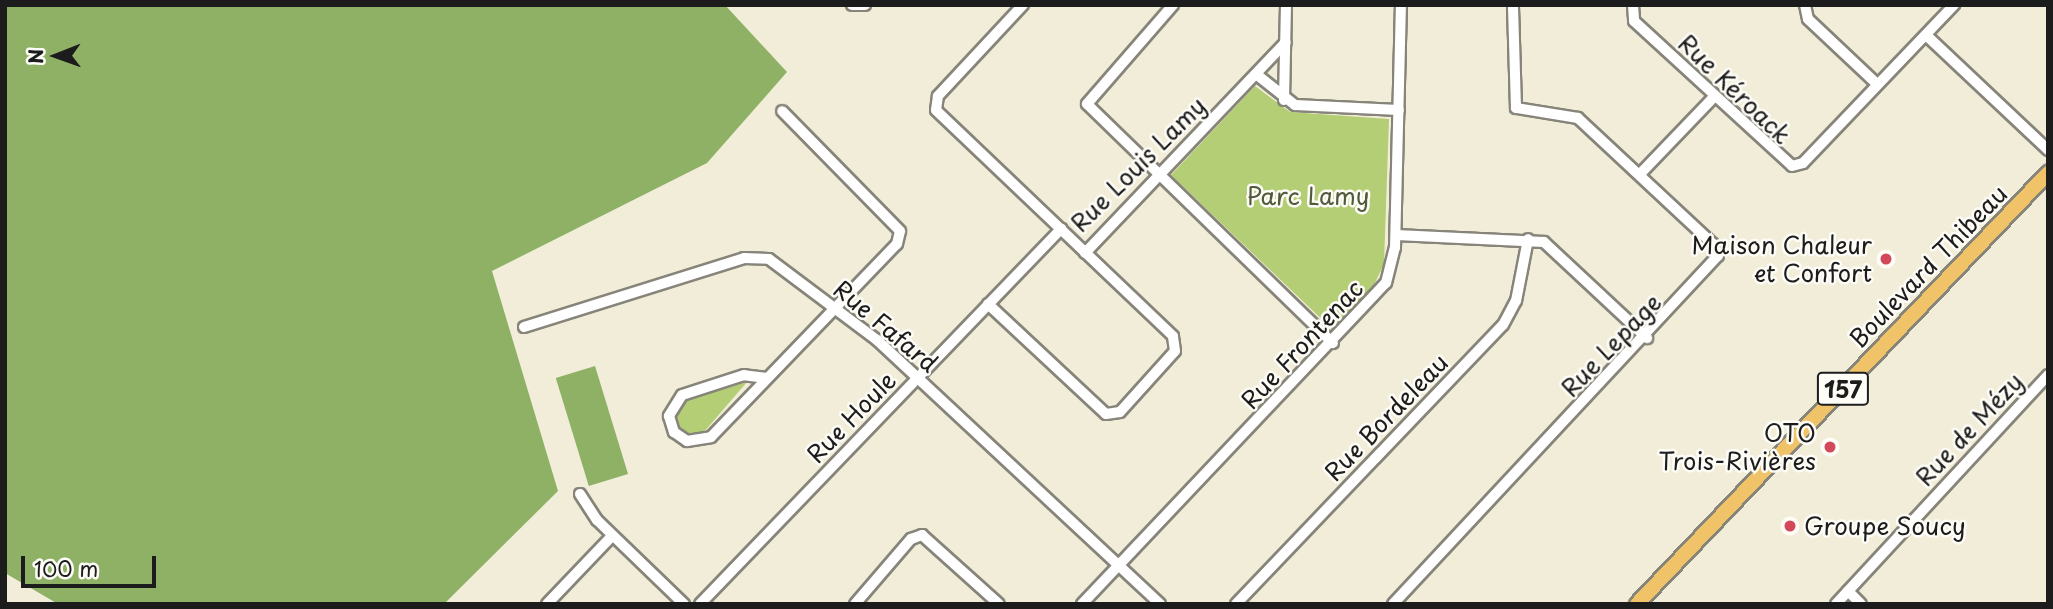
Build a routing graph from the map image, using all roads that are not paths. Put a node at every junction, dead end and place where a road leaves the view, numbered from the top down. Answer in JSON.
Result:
{"nodes":[{"id":1,"x":1024,"y":5,"type":"edge"},
{"id":2,"x":1173,"y":5,"type":"edge"},
{"id":3,"x":1286,"y":5,"type":"edge"},
{"id":4,"x":1401,"y":5,"type":"edge"},
{"id":5,"x":1513,"y":5,"type":"edge"},
{"id":6,"x":1633,"y":5,"type":"edge"},
{"id":7,"x":1805,"y":5,"type":"edge"},
{"id":8,"x":1954,"y":5,"type":"edge"},
{"id":9,"x":1926,"y":35,"type":"junction"},
{"id":10,"x":1286,"y":41,"type":"junction"},
{"id":11,"x":1256,"y":74,"type":"junction"},
{"id":12,"x":1877,"y":84,"type":"junction"},
{"id":13,"x":1713,"y":98,"type":"junction"},
{"id":14,"x":1284,"y":100,"type":"junction"},
{"id":15,"x":1399,"y":110,"type":"junction"},
{"id":16,"x":782,"y":111,"type":"dead end"},
{"id":17,"x":2048,"y":150,"type":"edge"},
{"id":18,"x":2048,"y":173,"type":"edge"},
{"id":19,"x":1160,"y":174,"type":"junction"},
{"id":20,"x":1640,"y":174,"type":"junction"},
{"id":21,"x":1061,"y":229,"type":"junction"},
{"id":22,"x":1396,"y":235,"type":"junction"},
{"id":23,"x":1528,"y":239,"type":"junction"},
{"id":24,"x":1085,"y":253,"type":"junction"},
{"id":25,"x":988,"y":304,"type":"junction"},
{"id":26,"x":835,"y":309,"type":"junction"},
{"id":27,"x":524,"y":327,"type":"dead end"},
{"id":28,"x":1647,"y":338,"type":"junction"},
{"id":29,"x":1333,"y":343,"type":"junction"},
{"id":30,"x":2048,"y":375,"type":"edge"},
{"id":31,"x":767,"y":378,"type":"junction"},
{"id":32,"x":917,"y":378,"type":"junction"},
{"id":33,"x":580,"y":495,"type":"dead end"},
{"id":34,"x":612,"y":536,"type":"junction"},
{"id":35,"x":1119,"y":565,"type":"junction"},
{"id":36,"x":1848,"y":591,"type":"junction"},
{"id":37,"x":547,"y":604,"type":"edge"},
{"id":38,"x":684,"y":604,"type":"edge"},
{"id":39,"x":700,"y":604,"type":"edge"},
{"id":40,"x":855,"y":604,"type":"edge"},
{"id":41,"x":999,"y":604,"type":"edge"},
{"id":42,"x":1082,"y":604,"type":"edge"},
{"id":43,"x":1160,"y":604,"type":"edge"},
{"id":44,"x":1236,"y":604,"type":"edge"},
{"id":45,"x":1393,"y":604,"type":"edge"},
{"id":46,"x":1637,"y":604,"type":"edge"},
{"id":47,"x":1836,"y":604,"type":"edge"},
{"id":48,"x":1861,"y":604,"type":"edge"}],
"edges":[{"from":1,"to":21,"type":"street","name":"Rue Louis Lamy"},
{"from":2,"to":19,"type":"street"},
{"from":3,"to":10,"type":"street"},
{"from":4,"to":15,"type":"street","name":"Rue Frontenac"},
{"from":5,"to":20,"type":"street","name":"Rue Lepage"},
{"from":6,"to":13,"type":"street","name":"Rue Kéroack"},
{"from":7,"to":12,"type":"street"},
{"from":8,"to":9,"type":"street"},
{"from":9,"to":12,"type":"street"},
{"from":9,"to":17,"type":"street"},
{"from":10,"to":11,"type":"street","name":"Rue Louis Lamy"},
{"from":10,"to":14,"type":"street"},
{"from":11,"to":14,"type":"street"},
{"from":11,"to":19,"type":"street","name":"Rue Louis Lamy"},
{"from":12,"to":13,"type":"street","name":"Rue Kéroack"},
{"from":13,"to":20,"type":"street"},
{"from":14,"to":15,"type":"street"},
{"from":15,"to":22,"type":"street","name":"Rue Frontenac"},
{"from":16,"to":26,"type":"street"},
{"from":18,"to":46,"type":"main road","name":"Boulevard Thibeau","number":"157"},
{"from":19,"to":24,"type":"street","name":"Rue Louis Lamy"},
{"from":19,"to":29,"type":"street"},
{"from":20,"to":28,"type":"street","name":"Rue Lepage"},
{"from":21,"to":24,"type":"street","name":"Rue Louis Lamy"},
{"from":21,"to":25,"type":"street","name":"Rue Houle"},
{"from":22,"to":23,"type":"street"},
{"from":22,"to":29,"type":"street","name":"Rue Frontenac"},
{"from":23,"to":28,"type":"street"},
{"from":23,"to":44,"type":"street","name":"Rue Bordeleau"},
{"from":24,"to":25,"type":"street"},
{"from":25,"to":32,"type":"street","name":"Rue Houle"},
{"from":26,"to":27,"type":"street","name":"Rue Fafard"},
{"from":26,"to":31,"type":"street"},
{"from":26,"to":32,"type":"street","name":"Rue Fafard"},
{"from":28,"to":45,"type":"street","name":"Rue Lepage"},
{"from":29,"to":35,"type":"street","name":"Rue Frontenac"},
{"from":30,"to":36,"type":"street","name":"Rue de Mézy"},
{"from":31,"to":31,"type":"street"},
{"from":32,"to":35,"type":"street","name":"Rue Fafard"},
{"from":32,"to":39,"type":"street","name":"Rue Houle"},
{"from":33,"to":34,"type":"street"},
{"from":34,"to":37,"type":"street"},
{"from":34,"to":38,"type":"street"},
{"from":35,"to":42,"type":"street","name":"Rue Frontenac"},
{"from":35,"to":43,"type":"street","name":"Rue Fafard"},
{"from":36,"to":47,"type":"street","name":"Rue de Mézy"},
{"from":36,"to":48,"type":"street"},
{"from":40,"to":41,"type":"street"}]}
